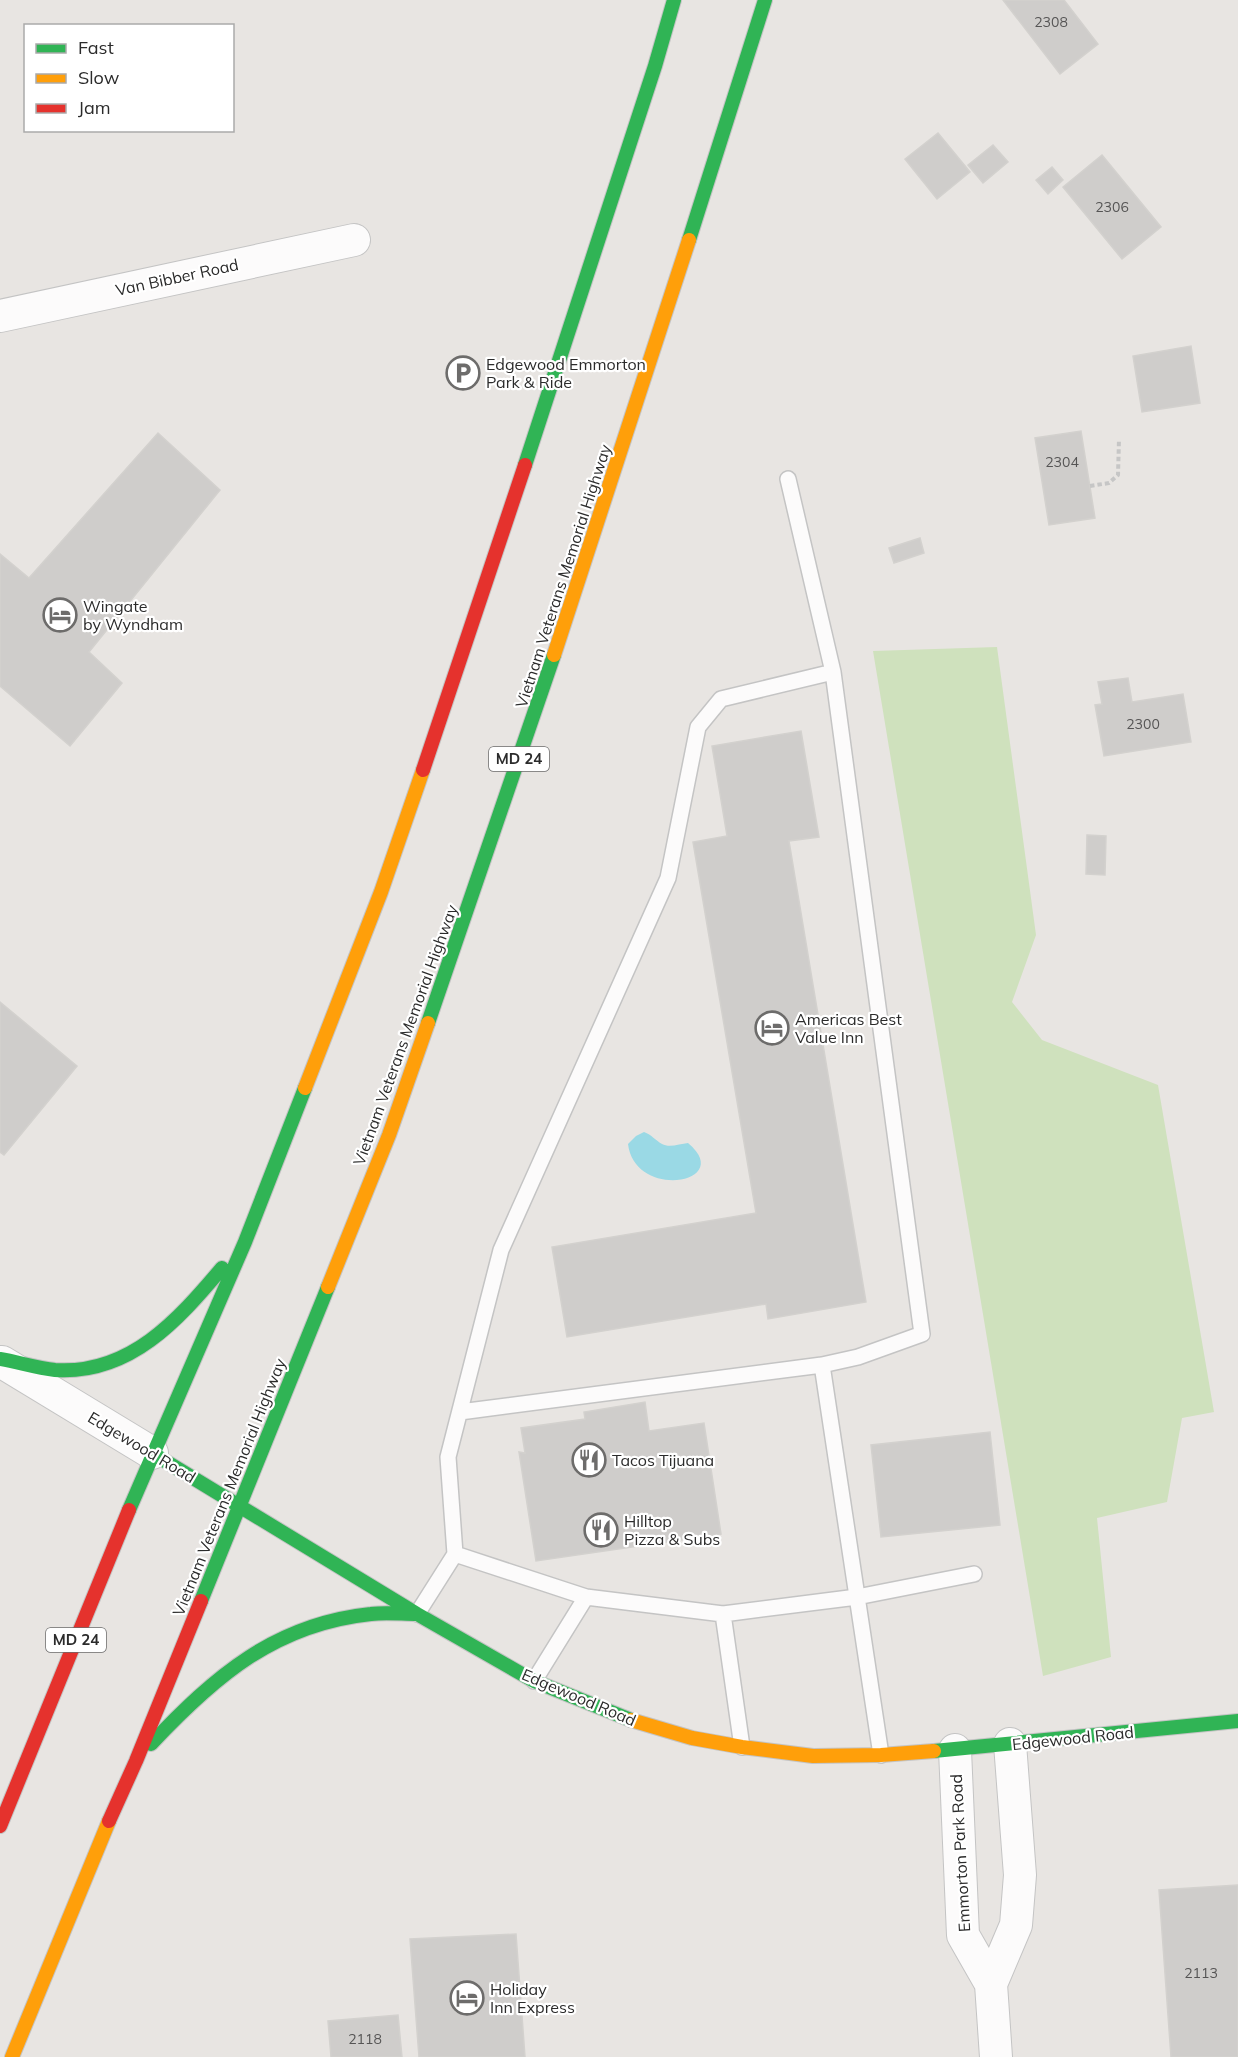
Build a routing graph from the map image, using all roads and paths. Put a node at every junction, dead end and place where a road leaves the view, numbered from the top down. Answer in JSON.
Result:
{"nodes":[{"id":1,"x":674,"y":0,"type":"edge"},
{"id":2,"x":765,"y":0,"type":"edge"},
{"id":3,"x":354,"y":240,"type":"dead end"},
{"id":4,"x":0,"y":316,"type":"edge"},
{"id":5,"x":1119,"y":438,"type":"dead end"},
{"id":6,"x":788,"y":479,"type":"dead end"},
{"id":7,"x":1090,"y":486,"type":"dead end"},
{"id":8,"x":833,"y":672,"type":"junction"},
{"id":9,"x":245,"y":1242,"type":"junction"},
{"id":10,"x":0,"y":1360,"type":"edge"},
{"id":11,"x":822,"y":1365,"type":"junction"},
{"id":12,"x":459,"y":1412,"type":"junction"},
{"id":13,"x":152,"y":1453,"type":"junction"},
{"id":14,"x":239,"y":1507,"type":"junction"},
{"id":15,"x":455,"y":1554,"type":"junction"},
{"id":16,"x":974,"y":1574,"type":"dead end"},
{"id":17,"x":586,"y":1597,"type":"junction"},
{"id":18,"x":857,"y":1597,"type":"junction"},
{"id":19,"x":417,"y":1614,"type":"junction"},
{"id":20,"x":723,"y":1614,"type":"junction"},
{"id":21,"x":534,"y":1681,"type":"junction"},
{"id":22,"x":1238,"y":1722,"type":"edge"},
{"id":23,"x":1010,"y":1744,"type":"junction"},
{"id":24,"x":742,"y":1747,"type":"junction"},
{"id":25,"x":955,"y":1750,"type":"junction"},
{"id":26,"x":881,"y":1755,"type":"junction"},
{"id":27,"x":136,"y":1761,"type":"junction"},
{"id":28,"x":0,"y":1826,"type":"edge"},
{"id":29,"x":991,"y":1984,"type":"junction"},
{"id":30,"x":12,"y":2057,"type":"edge"},
{"id":31,"x":996,"y":2057,"type":"edge"}],
"edges":[{"from":1,"to":9,"type":"main road","number":"MD 24"},
{"from":2,"to":14,"type":"main road","name":"Vietnam Veterans Memorial Highway","number":"MD 24"},
{"from":3,"to":4,"type":"street","name":"Van Bibber Road"},
{"from":5,"to":7,"type":"path"},
{"from":6,"to":8,"type":"lane"},
{"from":8,"to":11,"type":"lane"},
{"from":8,"to":12,"type":"lane"},
{"from":9,"to":10,"type":"main road"},
{"from":9,"to":13,"type":"main road","number":"MD 24"},
{"from":10,"to":13,"type":"street","name":"Edgewood Road"},
{"from":11,"to":12,"type":"lane"},
{"from":11,"to":18,"type":"lane"},
{"from":12,"to":15,"type":"lane"},
{"from":13,"to":14,"type":"main road","name":"Edgewood Road"},
{"from":13,"to":28,"type":"main road","number":"MD 24"},
{"from":14,"to":19,"type":"main road","name":"Edgewood Road"},
{"from":14,"to":27,"type":"main road","name":"Vietnam Veterans Memorial Highway","number":"MD 24"},
{"from":15,"to":17,"type":"lane"},
{"from":15,"to":19,"type":"lane"},
{"from":16,"to":18,"type":"lane"},
{"from":17,"to":20,"type":"lane"},
{"from":17,"to":21,"type":"lane"},
{"from":18,"to":20,"type":"lane"},
{"from":18,"to":26,"type":"lane"},
{"from":19,"to":21,"type":"main road","name":"Edgewood Road"},
{"from":19,"to":27,"type":"main road"},
{"from":20,"to":24,"type":"lane"},
{"from":21,"to":24,"type":"main road","name":"Edgewood Road"},
{"from":22,"to":23,"type":"main road","name":"Edgewood Road"},
{"from":23,"to":25,"type":"main road","name":"Edgewood Road"},
{"from":23,"to":29,"type":"street","name":"Emmorton Park Road"},
{"from":24,"to":26,"type":"main road","name":"Edgewood Road"},
{"from":25,"to":26,"type":"main road","name":"Edgewood Road"},
{"from":25,"to":29,"type":"street","name":"Emmorton Park Road"},
{"from":27,"to":30,"type":"main road","name":"Vietnam Veterans Memorial Highway","number":"MD 24"},
{"from":29,"to":31,"type":"street","name":"Emmorton Park Road"}]}
